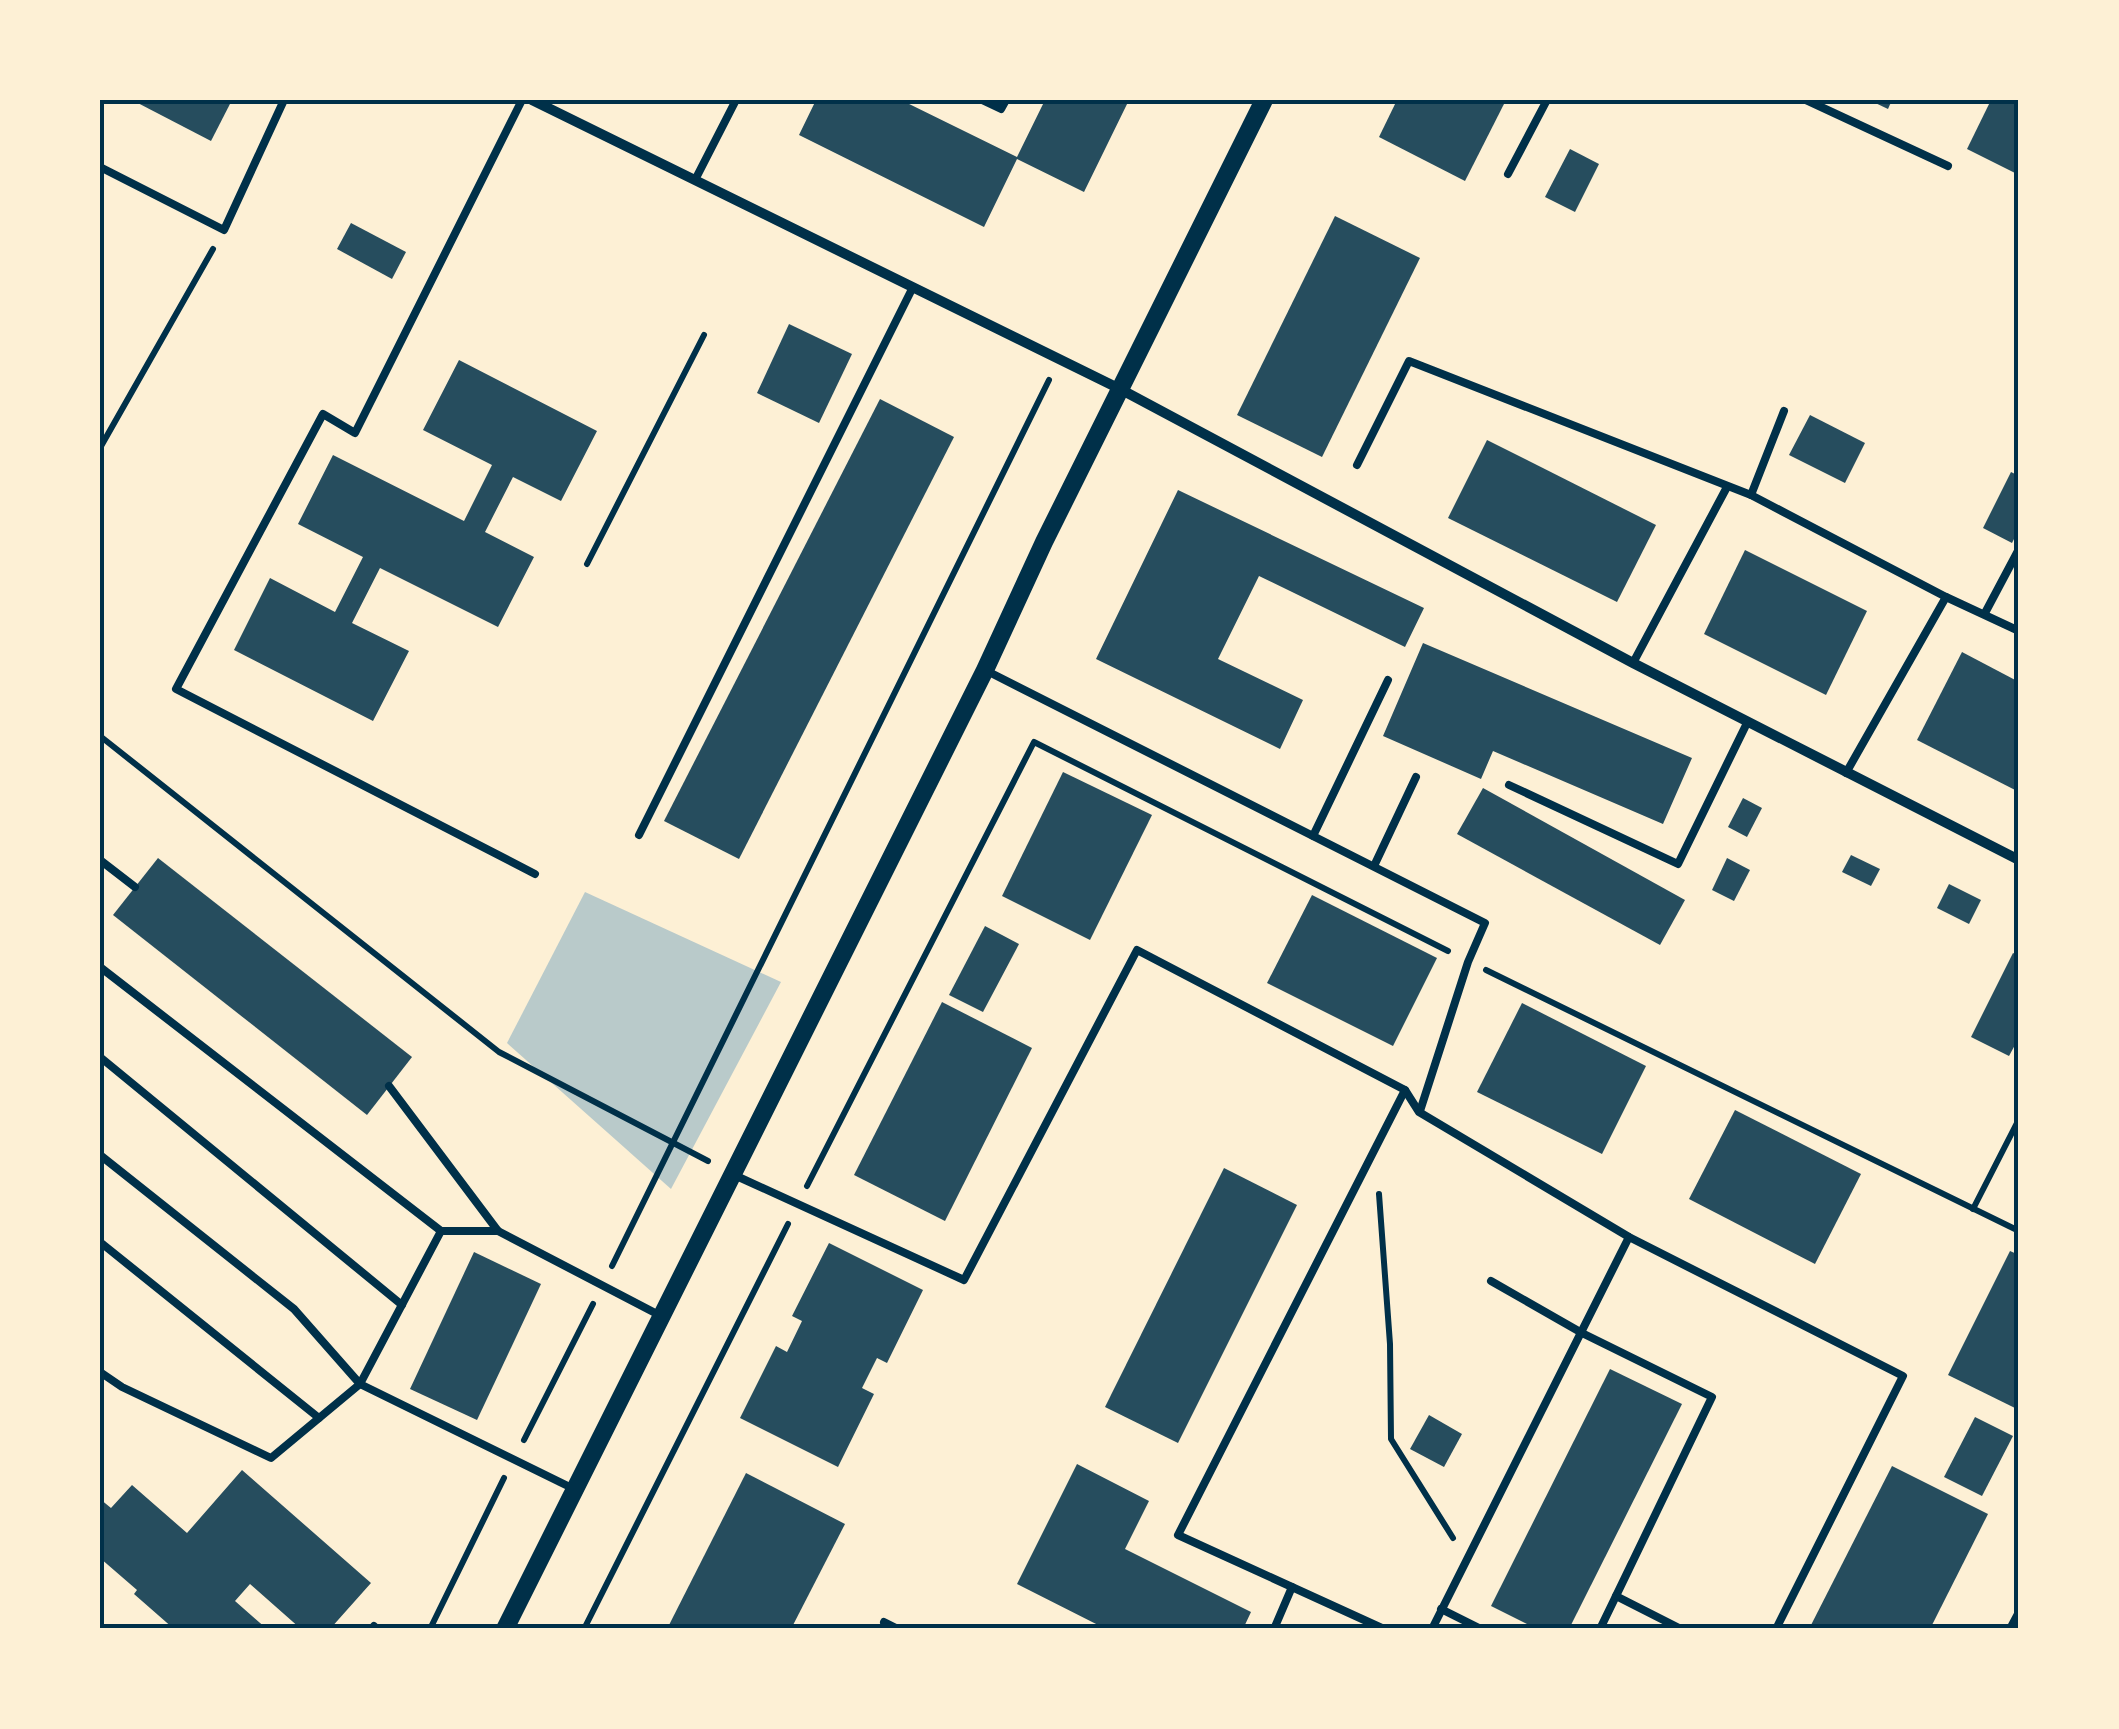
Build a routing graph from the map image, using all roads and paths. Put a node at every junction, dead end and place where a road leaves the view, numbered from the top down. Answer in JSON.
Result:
{"nodes":[{"id":1,"x":284,"y":100,"type":"edge"},
{"id":2,"x":522,"y":100,"type":"edge"},
{"id":3,"x":532,"y":100,"type":"edge"},
{"id":4,"x":736,"y":100,"type":"edge"},
{"id":5,"x":982,"y":100,"type":"edge"},
{"id":6,"x":1006,"y":100,"type":"edge"},
{"id":7,"x":1264,"y":100,"type":"edge"},
{"id":8,"x":1547,"y":100,"type":"edge"},
{"id":9,"x":1806,"y":100,"type":"edge"},
{"id":10,"x":546,"y":103,"type":"edge"},
{"id":11,"x":1948,"y":166,"type":"dead end"},
{"id":12,"x":100,"y":167,"type":"edge"},
{"id":13,"x":1508,"y":174,"type":"dead end"},
{"id":14,"x":695,"y":180,"type":"junction"},
{"id":15,"x":224,"y":230,"type":"junction"},
{"id":16,"x":913,"y":287,"type":"junction"},
{"id":17,"x":704,"y":335,"type":"dead end"},
{"id":18,"x":1059,"y":360,"type":"junction"},
{"id":19,"x":1120,"y":389,"type":"junction"},
{"id":20,"x":1784,"y":411,"type":"dead end"},
{"id":21,"x":100,"y":448,"type":"edge"},
{"id":22,"x":1356,"y":465,"type":"dead end"},
{"id":23,"x":1727,"y":487,"type":"junction"},
{"id":24,"x":1751,"y":496,"type":"junction"},
{"id":25,"x":2019,"y":549,"type":"edge"},
{"id":26,"x":587,"y":564,"type":"dead end"},
{"id":27,"x":1946,"y":597,"type":"junction"},
{"id":28,"x":1984,"y":613,"type":"junction"},
{"id":29,"x":2019,"y":631,"type":"edge"},
{"id":30,"x":1633,"y":664,"type":"junction"},
{"id":31,"x":985,"y":670,"type":"junction"},
{"id":32,"x":1388,"y":680,"type":"dead end"},
{"id":33,"x":1747,"y":723,"type":"junction"},
{"id":34,"x":100,"y":736,"type":"edge"},
{"id":35,"x":1034,"y":742,"type":"dead end"},
{"id":36,"x":1846,"y":773,"type":"junction"},
{"id":37,"x":1416,"y":777,"type":"dead end"},
{"id":38,"x":1510,"y":785,"type":"dead end"},
{"id":39,"x":638,"y":835,"type":"dead end"},
{"id":40,"x":1313,"y":836,"type":"junction"},
{"id":41,"x":100,"y":860,"type":"edge"},
{"id":42,"x":2019,"y":860,"type":"edge"},
{"id":43,"x":1374,"y":866,"type":"junction"},
{"id":44,"x":535,"y":874,"type":"dead end"},
{"id":45,"x":135,"y":887,"type":"dead end"},
{"id":46,"x":1468,"y":962,"type":"junction"},
{"id":47,"x":100,"y":966,"type":"edge"},
{"id":48,"x":100,"y":1057,"type":"edge"},
{"id":49,"x":390,"y":1086,"type":"dead end"},
{"id":50,"x":1405,"y":1090,"type":"junction"},
{"id":51,"x":1420,"y":1112,"type":"junction"},
{"id":52,"x":2019,"y":1120,"type":"edge"},
{"id":53,"x":671,"y":1142,"type":"junction"},
{"id":54,"x":1376,"y":1148,"type":"junction"},
{"id":55,"x":100,"y":1155,"type":"edge"},
{"id":56,"x":732,"y":1174,"type":"junction"},
{"id":57,"x":1973,"y":1209,"type":"junction"},
{"id":58,"x":441,"y":1231,"type":"junction"},
{"id":59,"x":498,"y":1231,"type":"junction"},
{"id":60,"x":2019,"y":1231,"type":"edge"},
{"id":61,"x":1629,"y":1237,"type":"junction"},
{"id":62,"x":100,"y":1242,"type":"edge"},
{"id":63,"x":1492,"y":1281,"type":"dead end"},
{"id":64,"x":602,"y":1286,"type":"junction"},
{"id":65,"x":402,"y":1305,"type":"junction"},
{"id":66,"x":661,"y":1316,"type":"junction"},
{"id":67,"x":1582,"y":1333,"type":"junction"},
{"id":68,"x":100,"y":1372,"type":"edge"},
{"id":69,"x":360,"y":1384,"type":"junction"},
{"id":70,"x":319,"y":1418,"type":"junction"},
{"id":71,"x":514,"y":1458,"type":"junction"},
{"id":72,"x":574,"y":1489,"type":"junction"},
{"id":73,"x":1467,"y":1560,"type":"junction"},
{"id":74,"x":1292,"y":1588,"type":"junction"},
{"id":75,"x":1616,"y":1596,"type":"junction"},
{"id":76,"x":1441,"y":1609,"type":"junction"},
{"id":77,"x":2019,"y":1614,"type":"edge"},
{"id":78,"x":884,"y":1622,"type":"dead end"},
{"id":79,"x":430,"y":1629,"type":"edge"},
{"id":80,"x":505,"y":1629,"type":"edge"},
{"id":81,"x":898,"y":1629,"type":"edge"},
{"id":82,"x":1274,"y":1629,"type":"edge"},
{"id":83,"x":1384,"y":1629,"type":"edge"},
{"id":84,"x":1432,"y":1629,"type":"edge"},
{"id":85,"x":1481,"y":1629,"type":"edge"},
{"id":86,"x":1600,"y":1629,"type":"edge"},
{"id":87,"x":1681,"y":1629,"type":"edge"},
{"id":88,"x":1776,"y":1629,"type":"edge"},
{"id":89,"x":2012,"y":1629,"type":"edge"}],
"edges":[{"from":1,"to":15,"type":"lane"},
{"from":2,"to":44,"type":"lane"},
{"from":3,"to":10,"type":"street"},
{"from":4,"to":14,"type":"lane"},
{"from":5,"to":6,"type":"lane"},
{"from":7,"to":19,"type":"street"},
{"from":8,"to":13,"type":"lane"},
{"from":9,"to":11,"type":"lane"},
{"from":10,"to":14,"type":"street"},
{"from":12,"to":15,"type":"lane"},
{"from":14,"to":16,"type":"street"},
{"from":15,"to":21,"type":"path"},
{"from":16,"to":18,"type":"street"},
{"from":16,"to":39,"type":"lane"},
{"from":17,"to":26,"type":"path"},
{"from":18,"to":19,"type":"street"},
{"from":18,"to":53,"type":"path"},
{"from":19,"to":30,"type":"street"},
{"from":19,"to":31,"type":"street"},
{"from":20,"to":24,"type":"lane"},
{"from":22,"to":23,"type":"lane"},
{"from":23,"to":24,"type":"lane"},
{"from":23,"to":30,"type":"lane"},
{"from":24,"to":27,"type":"lane"},
{"from":25,"to":28,"type":"lane"},
{"from":27,"to":28,"type":"lane"},
{"from":27,"to":36,"type":"lane"},
{"from":28,"to":29,"type":"lane"},
{"from":30,"to":33,"type":"street"},
{"from":31,"to":40,"type":"lane"},
{"from":31,"to":56,"type":"street"},
{"from":32,"to":40,"type":"lane"},
{"from":33,"to":36,"type":"street"},
{"from":33,"to":38,"type":"lane"},
{"from":34,"to":53,"type":"path"},
{"from":35,"to":46,"type":"path"},
{"from":36,"to":42,"type":"street"},
{"from":37,"to":43,"type":"lane"},
{"from":40,"to":43,"type":"lane"},
{"from":41,"to":45,"type":"lane"},
{"from":43,"to":46,"type":"lane"},
{"from":46,"to":51,"type":"lane"},
{"from":46,"to":57,"type":"path"},
{"from":47,"to":58,"type":"lane"},
{"from":48,"to":65,"type":"lane"},
{"from":49,"to":59,"type":"lane"},
{"from":50,"to":51,"type":"lane"},
{"from":50,"to":54,"type":"lane"},
{"from":50,"to":56,"type":"lane"},
{"from":51,"to":61,"type":"lane"},
{"from":52,"to":57,"type":"path"},
{"from":53,"to":56,"type":"path"},
{"from":53,"to":64,"type":"path"},
{"from":54,"to":73,"type":"path"},
{"from":54,"to":74,"type":"lane"},
{"from":55,"to":69,"type":"lane"},
{"from":56,"to":66,"type":"street"},
{"from":57,"to":60,"type":"path"},
{"from":58,"to":59,"type":"lane"},
{"from":58,"to":65,"type":"lane"},
{"from":59,"to":64,"type":"lane"},
{"from":61,"to":67,"type":"lane"},
{"from":61,"to":88,"type":"lane"},
{"from":62,"to":70,"type":"lane"},
{"from":63,"to":67,"type":"lane"},
{"from":64,"to":66,"type":"lane"},
{"from":64,"to":71,"type":"path"},
{"from":65,"to":69,"type":"lane"},
{"from":66,"to":72,"type":"street"},
{"from":67,"to":73,"type":"lane"},
{"from":67,"to":75,"type":"lane"},
{"from":68,"to":70,"type":"lane"},
{"from":69,"to":70,"type":"lane"},
{"from":69,"to":71,"type":"lane"},
{"from":71,"to":72,"type":"lane"},
{"from":71,"to":79,"type":"path"},
{"from":72,"to":80,"type":"street"},
{"from":73,"to":76,"type":"lane"},
{"from":74,"to":82,"type":"lane"},
{"from":74,"to":83,"type":"lane"},
{"from":75,"to":86,"type":"lane"},
{"from":75,"to":87,"type":"lane"},
{"from":76,"to":84,"type":"lane"},
{"from":76,"to":85,"type":"lane"},
{"from":77,"to":89,"type":"street"},
{"from":78,"to":81,"type":"lane"}]}
